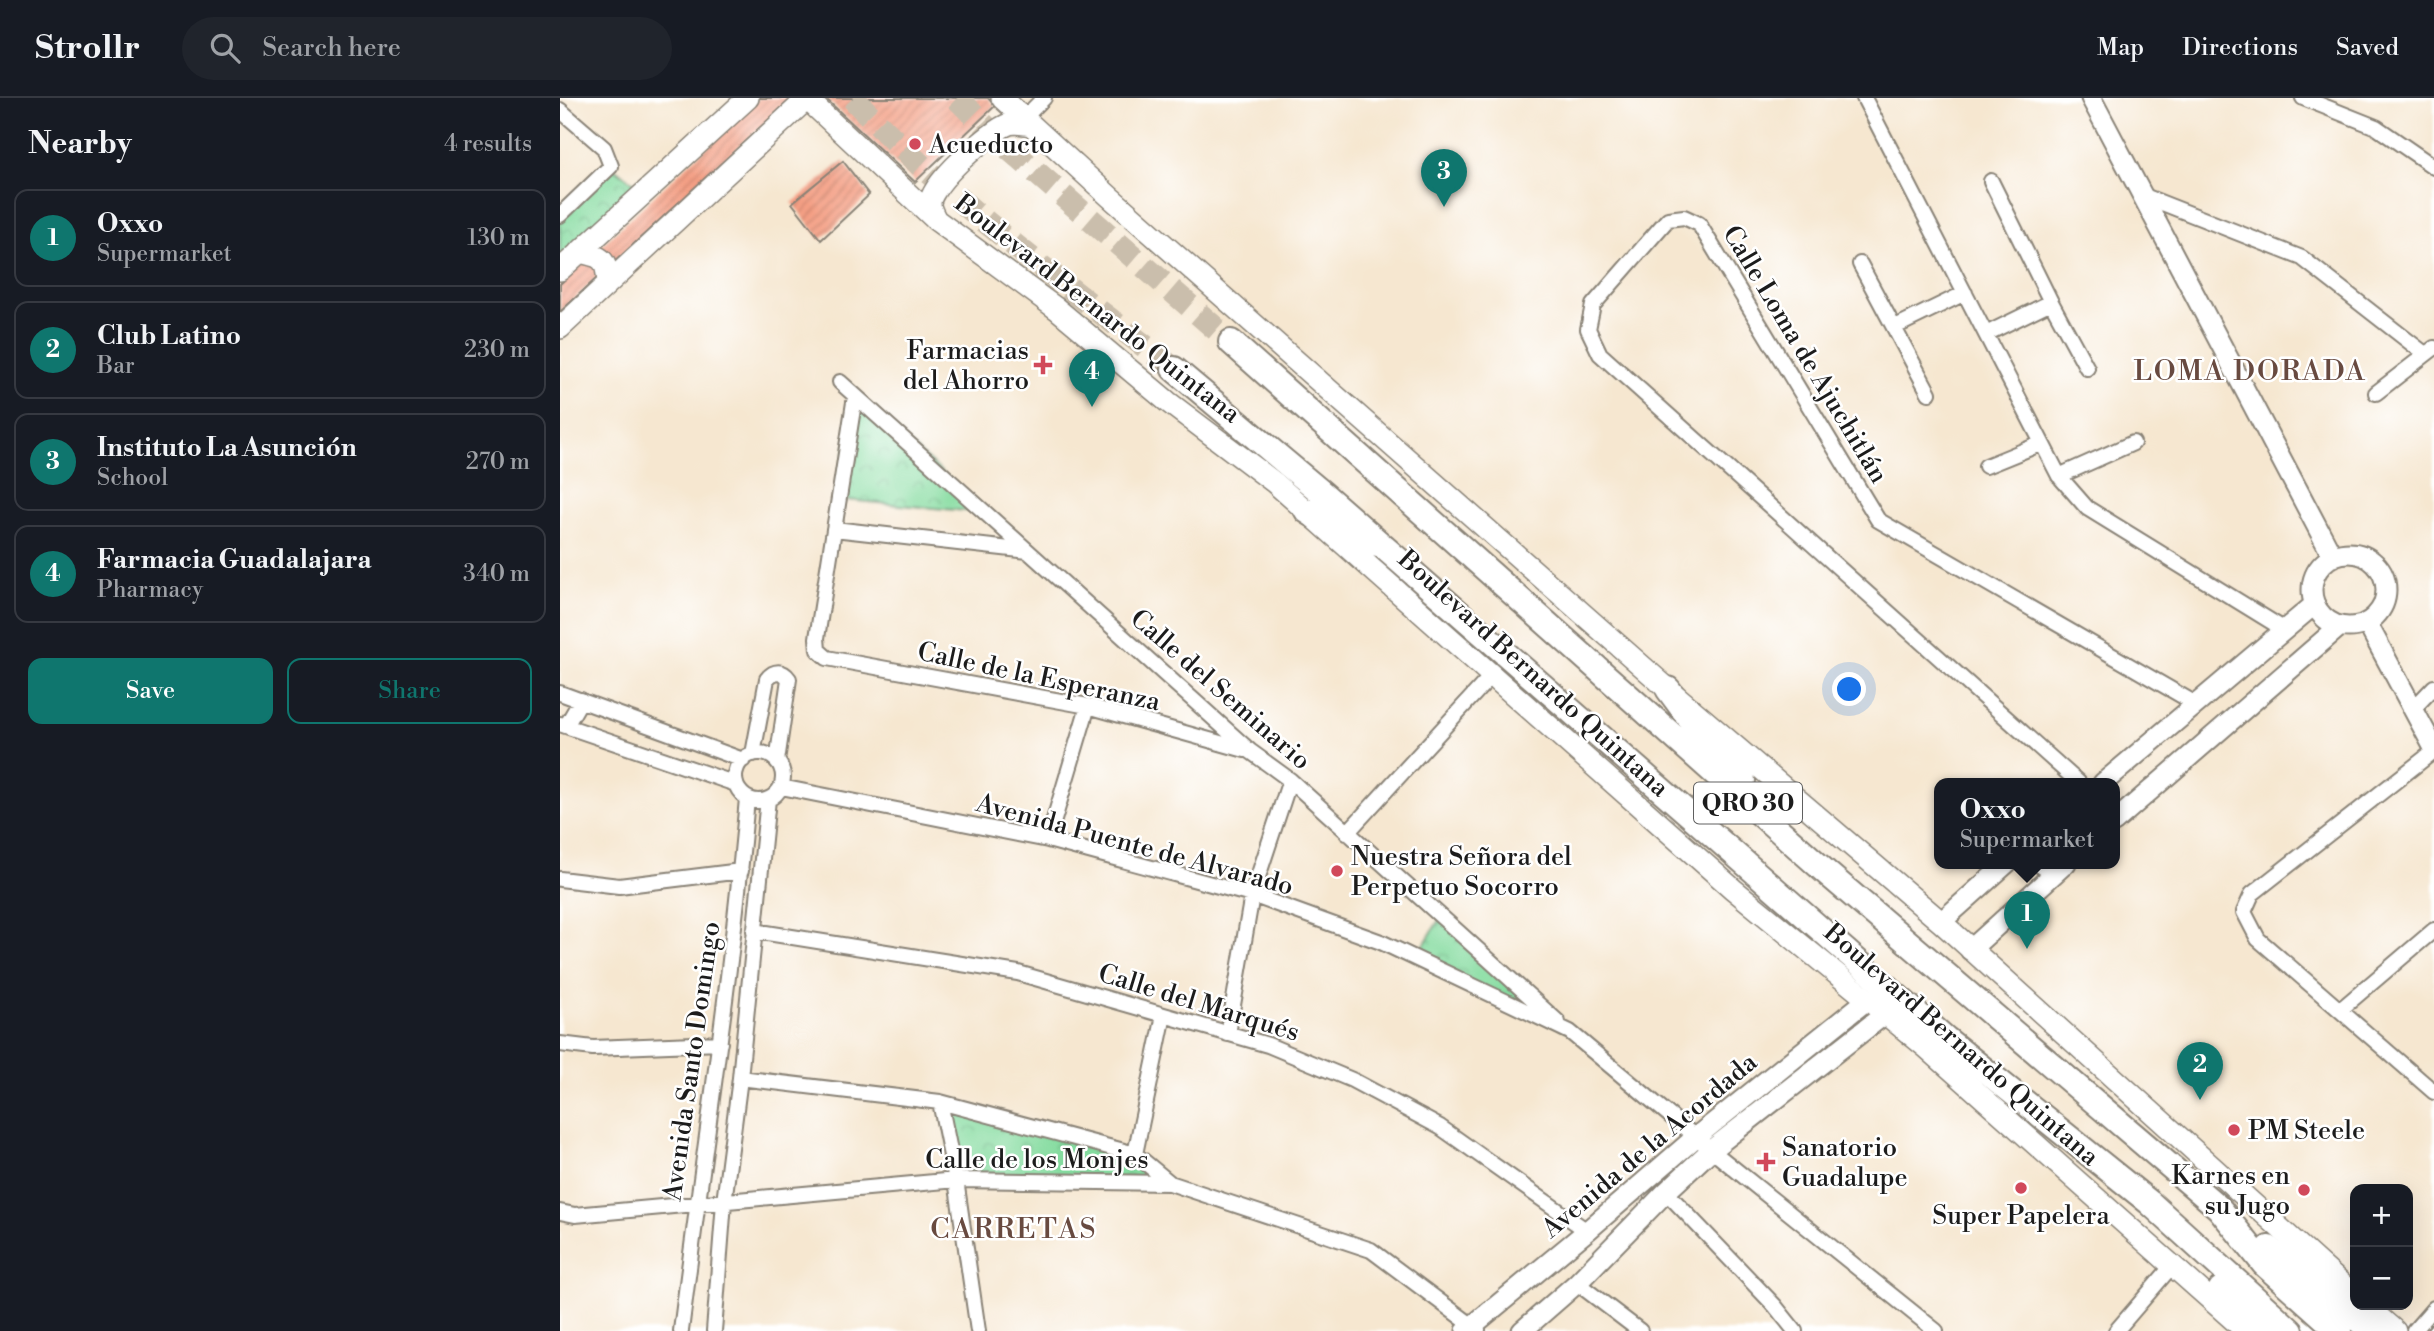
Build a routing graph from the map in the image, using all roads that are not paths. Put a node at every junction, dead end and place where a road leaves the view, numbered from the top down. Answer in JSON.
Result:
{"nodes":[{"id":1,"x":748,"y":98,"type":"edge"},
{"id":2,"x":807,"y":98,"type":"edge"},
{"id":3,"x":1002,"y":98,"type":"edge"},
{"id":4,"x":1044,"y":98,"type":"edge"},
{"id":5,"x":1864,"y":98,"type":"edge"},
{"id":6,"x":2091,"y":98,"type":"edge"},
{"id":7,"x":2303,"y":98,"type":"edge"},
{"id":8,"x":560,"y":110,"type":"edge"},
{"id":9,"x":1027,"y":122,"type":"junction"},
{"id":10,"x":2434,"y":167,"type":"edge"},
{"id":11,"x":1991,"y":181,"type":"dead end"},
{"id":12,"x":2142,"y":195,"type":"junction"},
{"id":13,"x":560,"y":215,"type":"edge"},
{"id":14,"x":936,"y":220,"type":"junction"},
{"id":15,"x":579,"y":252,"type":"junction"},
{"id":16,"x":1860,"y":264,"type":"dead end"},
{"id":17,"x":560,"y":270,"type":"edge"},
{"id":18,"x":608,"y":283,"type":"junction"},
{"id":19,"x":1965,"y":293,"type":"junction"},
{"id":20,"x":2051,"y":302,"type":"junction"},
{"id":21,"x":1895,"y":327,"type":"junction"},
{"id":22,"x":560,"y":328,"type":"edge"},
{"id":23,"x":1986,"y":334,"type":"junction"},
{"id":24,"x":1231,"y":342,"type":"tunnel mouth"},
{"id":25,"x":2429,"y":351,"type":"edge"},
{"id":26,"x":2087,"y":368,"type":"dead end"},
{"id":27,"x":1174,"y":369,"type":"tunnel mouth"},
{"id":28,"x":840,"y":382,"type":"dead end"},
{"id":29,"x":1929,"y":393,"type":"dead end"},
{"id":30,"x":2376,"y":393,"type":"dead end"},
{"id":31,"x":855,"y":396,"type":"junction"},
{"id":32,"x":2133,"y":443,"type":"dead end"},
{"id":33,"x":2040,"y":444,"type":"junction"},
{"id":34,"x":1986,"y":466,"type":"dead end"},
{"id":35,"x":2059,"y":476,"type":"junction"},
{"id":36,"x":1307,"y":511,"type":"junction"},
{"id":37,"x":834,"y":529,"type":"junction"},
{"id":38,"x":1028,"y":551,"type":"junction"},
{"id":39,"x":2333,"y":557,"type":"junction"},
{"id":40,"x":2315,"y":604,"type":"junction"},
{"id":41,"x":2367,"y":623,"type":"junction"},
{"id":42,"x":2340,"y":626,"type":"junction"},
{"id":43,"x":2285,"y":630,"type":"junction"},
{"id":44,"x":1491,"y":676,"type":"junction"},
{"id":45,"x":2434,"y":687,"type":"edge"},
{"id":46,"x":1668,"y":689,"type":"junction"},
{"id":47,"x":560,"y":693,"type":"edge"},
{"id":48,"x":581,"y":700,"type":"junction"},
{"id":49,"x":2196,"y":704,"type":"junction"},
{"id":50,"x":1088,"y":706,"type":"junction"},
{"id":51,"x":2413,"y":709,"type":"junction"},
{"id":52,"x":563,"y":725,"type":"edge"},
{"id":53,"x":1604,"y":740,"type":"junction"},
{"id":54,"x":2434,"y":750,"type":"edge"},
{"id":55,"x":1250,"y":751,"type":"junction"},
{"id":56,"x":748,"y":757,"type":"junction"},
{"id":57,"x":777,"y":761,"type":"junction"},
{"id":58,"x":2073,"y":778,"type":"edge"},
{"id":59,"x":2109,"y":778,"type":"edge"},
{"id":60,"x":1290,"y":780,"type":"junction"},
{"id":61,"x":736,"y":784,"type":"junction"},
{"id":62,"x":782,"y":787,"type":"junction"},
{"id":63,"x":747,"y":798,"type":"junction"},
{"id":64,"x":768,"y":799,"type":"junction"},
{"id":65,"x":2120,"y":818,"type":"edge"},
{"id":66,"x":1347,"y":832,"type":"junction"},
{"id":67,"x":1048,"y":840,"type":"junction"},
{"id":68,"x":2000,"y":869,"type":"edge"},
{"id":69,"x":2060,"y":869,"type":"edge"},
{"id":70,"x":741,"y":871,"type":"junction"},
{"id":71,"x":1828,"y":874,"type":"junction"},
{"id":72,"x":560,"y":879,"type":"edge"},
{"id":73,"x":1252,"y":895,"type":"junction"},
{"id":74,"x":1941,"y":922,"type":"junction"},
{"id":75,"x":2434,"y":930,"type":"edge"},
{"id":76,"x":754,"y":931,"type":"junction"},
{"id":77,"x":1970,"y":950,"type":"junction"},
{"id":78,"x":1867,"y":1000,"type":"junction"},
{"id":79,"x":2340,"y":1010,"type":"junction"},
{"id":80,"x":1885,"y":1014,"type":"junction"},
{"id":81,"x":1164,"y":1015,"type":"junction"},
{"id":82,"x":1570,"y":1032,"type":"junction"},
{"id":83,"x":1228,"y":1034,"type":"junction"},
{"id":84,"x":720,"y":1043,"type":"junction"},
{"id":85,"x":560,"y":1044,"type":"edge"},
{"id":86,"x":740,"y":1077,"type":"junction"},
{"id":87,"x":2434,"y":1092,"type":"edge"},
{"id":88,"x":940,"y":1102,"type":"junction"},
{"id":89,"x":1696,"y":1137,"type":"junction"},
{"id":90,"x":1711,"y":1150,"type":"junction"},
{"id":91,"x":1135,"y":1154,"type":"junction"},
{"id":92,"x":956,"y":1180,"type":"junction"},
{"id":93,"x":1170,"y":1183,"type":"junction"},
{"id":94,"x":1666,"y":1192,"type":"junction"},
{"id":95,"x":724,"y":1202,"type":"junction"},
{"id":96,"x":2149,"y":1202,"type":"junction"},
{"id":97,"x":696,"y":1206,"type":"junction"},
{"id":98,"x":2219,"y":1208,"type":"junction"},
{"id":99,"x":560,"y":1212,"type":"edge"},
{"id":100,"x":1587,"y":1231,"type":"junction"},
{"id":101,"x":2171,"y":1267,"type":"junction"},
{"id":102,"x":1577,"y":1283,"type":"junction"},
{"id":103,"x":2350,"y":1292,"type":"edge"},
{"id":104,"x":2434,"y":1308,"type":"edge"},
{"id":105,"x":2371,"y":1310,"type":"edge"},
{"id":106,"x":1472,"y":1329,"type":"edge"},
{"id":107,"x":1932,"y":1329,"type":"edge"},
{"id":108,"x":681,"y":1331,"type":"edge"},
{"id":109,"x":714,"y":1331,"type":"edge"},
{"id":110,"x":978,"y":1331,"type":"edge"},
{"id":111,"x":1522,"y":1331,"type":"edge"},
{"id":112,"x":1640,"y":1331,"type":"edge"},
{"id":113,"x":1795,"y":1331,"type":"edge"},
{"id":114,"x":2116,"y":1331,"type":"edge"},
{"id":115,"x":2246,"y":1331,"type":"edge"},
{"id":116,"x":2265,"y":1331,"type":"edge"},
{"id":117,"x":2291,"y":1331,"type":"edge"},
{"id":118,"x":2339,"y":1331,"type":"edge"},
{"id":119,"x":2372,"y":1331,"type":"edge"},
{"id":120,"x":2395,"y":1331,"type":"edge"},
{"id":121,"x":2414,"y":1331,"type":"edge"}],
"edges":[{"from":1,"to":15,"type":"main road"},
{"from":2,"to":14,"type":"main road","name":"Boulevard Bernardo Quintana"},
{"from":2,"to":18,"type":"main road"},
{"from":3,"to":9,"type":"main road"},
{"from":4,"to":9,"type":"street"},
{"from":5,"to":19,"type":"street"},
{"from":6,"to":12,"type":"street"},
{"from":7,"to":10,"type":"street"},
{"from":8,"to":13,"type":"street"},
{"from":9,"to":14,"type":"main road"},
{"from":9,"to":46,"type":"main road"},
{"from":11,"to":20,"type":"street"},
{"from":12,"to":25,"type":"street"},
{"from":12,"to":39,"type":"street"},
{"from":14,"to":36,"type":"main road","name":"Boulevard Bernardo Quintana"},
{"from":15,"to":17,"type":"main road"},
{"from":15,"to":18,"type":"main road"},
{"from":16,"to":21,"type":"street"},
{"from":18,"to":22,"type":"main road"},
{"from":19,"to":21,"type":"street"},
{"from":19,"to":23,"type":"street"},
{"from":20,"to":23,"type":"street"},
{"from":20,"to":26,"type":"street"},
{"from":21,"to":29,"type":"street"},
{"from":23,"to":33,"type":"street"},
{"from":24,"to":71,"type":"highway","name":"Boulevard Bernardo Quintana","number":"QRO 30"},
{"from":25,"to":30,"type":"street"},
{"from":27,"to":53,"type":"highway","name":"Boulevard Bernardo Quintana","number":"QRO 30"},
{"from":28,"to":31,"type":"street","name":"Calle del Seminario"},
{"from":31,"to":37,"type":"street"},
{"from":31,"to":38,"type":"street","name":"Calle del Seminario"},
{"from":32,"to":35,"type":"street"},
{"from":33,"to":34,"type":"street"},
{"from":33,"to":35,"type":"street"},
{"from":35,"to":43,"type":"street"},
{"from":36,"to":44,"type":"main road","name":"Boulevard Bernardo Quintana"},
{"from":36,"to":53,"type":"highway"},
{"from":37,"to":38,"type":"street"},
{"from":37,"to":50,"type":"street","name":"Calle de la Esperanza"},
{"from":38,"to":55,"type":"street","name":"Calle del Seminario"},
{"from":39,"to":40,"type":"street"},
{"from":39,"to":41,"type":"street"},
{"from":40,"to":42,"type":"street"},
{"from":40,"to":43,"type":"street"},
{"from":41,"to":42,"type":"street"},
{"from":41,"to":51,"type":"street"},
{"from":42,"to":65,"type":"street"},
{"from":43,"to":49,"type":"street"},
{"from":44,"to":66,"type":"street"},
{"from":44,"to":78,"type":"main road","name":"Boulevard Bernardo Quintana"},
{"from":45,"to":51,"type":"street"},
{"from":46,"to":71,"type":"highway"},
{"from":46,"to":74,"type":"main road"},
{"from":47,"to":48,"type":"street"},
{"from":48,"to":52,"type":"street"},
{"from":48,"to":56,"type":"street"},
{"from":49,"to":58,"type":"street","name":"Calle Loma de Ajuchitlán"},
{"from":49,"to":59,"type":"street"},
{"from":50,"to":55,"type":"street","name":"Calle de la Esperanza"},
{"from":50,"to":67,"type":"street"},
{"from":51,"to":54,"type":"street"},
{"from":52,"to":61,"type":"street"},
{"from":53,"to":96,"type":"highway","name":"Boulevard Bernardo Quintana","number":"QRO 30"},
{"from":54,"to":79,"type":"street"},
{"from":55,"to":60,"type":"street","name":"Calle del Seminario"},
{"from":56,"to":57,"type":"street"},
{"from":56,"to":57,"type":"street"},
{"from":56,"to":61,"type":"street"},
{"from":57,"to":62,"type":"street"},
{"from":60,"to":66,"type":"street","name":"Calle del Seminario"},
{"from":60,"to":73,"type":"street"},
{"from":61,"to":63,"type":"street"},
{"from":62,"to":64,"type":"street"},
{"from":62,"to":67,"type":"street","name":"Avenida Puente de Alvarado"},
{"from":63,"to":64,"type":"street"},
{"from":63,"to":70,"type":"street","name":"Avenida Santo Domingo"},
{"from":64,"to":76,"type":"street","name":"Avenida Santo Domingo"},
{"from":66,"to":82,"type":"street","name":"Calle del Seminario"},
{"from":67,"to":73,"type":"street","name":"Avenida Puente de Alvarado"},
{"from":68,"to":74,"type":"street"},
{"from":69,"to":77,"type":"street"},
{"from":70,"to":72,"type":"street"},
{"from":70,"to":84,"type":"street","name":"Avenida Santo Domingo"},
{"from":71,"to":98,"type":"highway","name":"Boulevard Bernardo Quintana","number":"QRO 30"},
{"from":73,"to":82,"type":"street","name":"Avenida Puente de Alvarado"},
{"from":73,"to":83,"type":"street"},
{"from":74,"to":77,"type":"main road"},
{"from":75,"to":79,"type":"street"},
{"from":76,"to":81,"type":"street","name":"Calle del Marqués"},
{"from":76,"to":86,"type":"street","name":"Avenida Santo Domingo"},
{"from":77,"to":103,"type":"main road"},
{"from":78,"to":80,"type":"main road","name":"Boulevard Bernardo Quintana"},
{"from":78,"to":89,"type":"street","name":"Avenida de la Acordada"},
{"from":79,"to":87,"type":"street"},
{"from":80,"to":90,"type":"street","name":"Avenida de la Acordada"},
{"from":80,"to":101,"type":"main road","name":"Boulevard Bernardo Quintana"},
{"from":81,"to":83,"type":"street","name":"Calle del Marqués"},
{"from":81,"to":91,"type":"street"},
{"from":82,"to":89,"type":"street","name":"Avenida Puente de Alvarado"},
{"from":83,"to":100,"type":"street","name":"Calle del Marqués"},
{"from":84,"to":85,"type":"street"},
{"from":84,"to":97,"type":"street","name":"Avenida Santo Domingo"},
{"from":86,"to":88,"type":"street"},
{"from":86,"to":95,"type":"street","name":"Avenida Santo Domingo"},
{"from":88,"to":91,"type":"street"},
{"from":88,"to":92,"type":"street"},
{"from":89,"to":90,"type":"street","name":"Avenida Puente de Alvarado"},
{"from":89,"to":100,"type":"street","name":"Avenida de la Acordada"},
{"from":90,"to":94,"type":"street","name":"Avenida de la Acordada"},
{"from":90,"to":107,"type":"street","name":"Avenida Puente de Alvarado"},
{"from":91,"to":93,"type":"street"},
{"from":92,"to":93,"type":"street","name":"Calle de los Monjes"},
{"from":92,"to":95,"type":"street","name":"Calle de los Monjes"},
{"from":92,"to":110,"type":"street"},
{"from":93,"to":106,"type":"street","name":"Calle de los Monjes"},
{"from":94,"to":102,"type":"street","name":"Avenida de la Acordada"},
{"from":94,"to":113,"type":"street"},
{"from":95,"to":97,"type":"street","name":"Calle de los Monjes"},
{"from":95,"to":109,"type":"street","name":"Avenida Santo Domingo"},
{"from":96,"to":116,"type":"highway"},
{"from":96,"to":117,"type":"highway","name":"Boulevard Bernardo Quintana","number":"QRO 30"},
{"from":97,"to":99,"type":"street","name":"Calle de los Monjes"},
{"from":97,"to":108,"type":"street","name":"Avenida Santo Domingo"},
{"from":98,"to":118,"type":"highway","name":"Boulevard Bernardo Quintana","number":"QRO 30"},
{"from":98,"to":119,"type":"highway"},
{"from":100,"to":106,"type":"street","name":"Avenida de la Acordada"},
{"from":101,"to":114,"type":"street"},
{"from":101,"to":115,"type":"main road","name":"Boulevard Bernardo Quintana"},
{"from":102,"to":111,"type":"street","name":"Avenida de la Acordada"},
{"from":102,"to":112,"type":"street"},
{"from":104,"to":121,"type":"street"},
{"from":105,"to":120,"type":"main road"}]}
